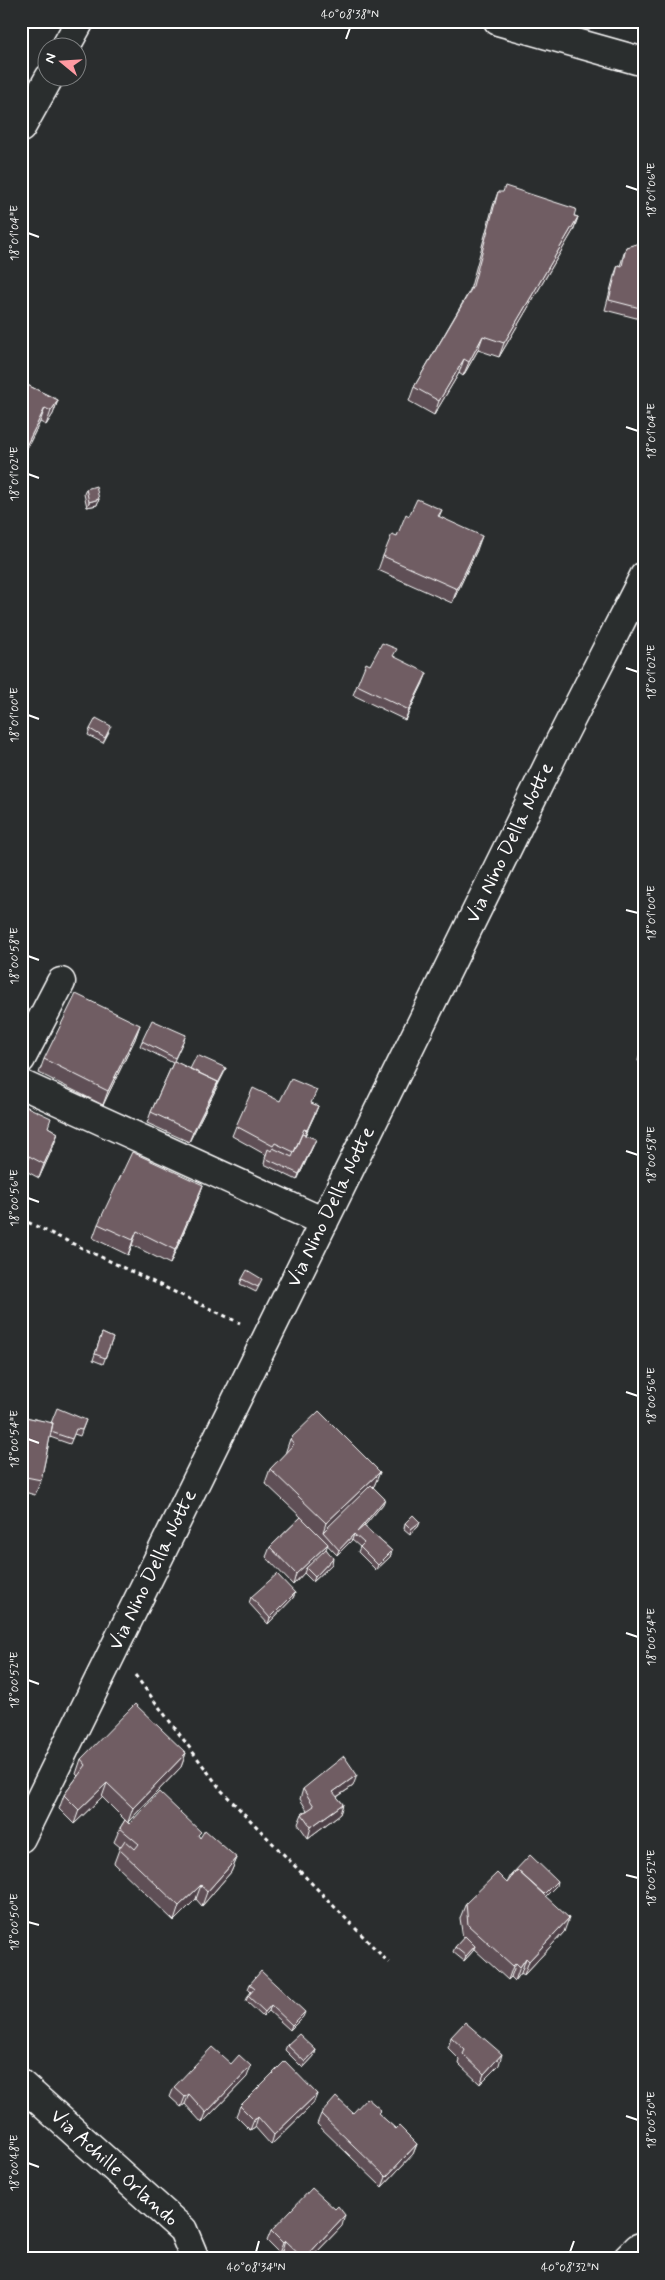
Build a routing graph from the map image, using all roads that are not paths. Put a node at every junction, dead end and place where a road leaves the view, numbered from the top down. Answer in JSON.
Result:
{"nodes":[{"id":1,"x":80,"y":21,"type":"edge"},
{"id":2,"x":498,"y":21,"type":"edge"},
{"id":3,"x":71,"y":38,"type":"edge"},
{"id":4,"x":644,"y":62,"type":"edge"},
{"id":5,"x":43,"y":88,"type":"edge"},
{"id":6,"x":21,"y":128,"type":"edge"},
{"id":7,"x":644,"y":576,"type":"edge"},
{"id":8,"x":61,"y":982,"type":"dead end"},
{"id":9,"x":21,"y":1059,"type":"edge"},
{"id":10,"x":21,"y":1084,"type":"edge"},
{"id":11,"x":324,"y":1222,"type":"junction"},
{"id":12,"x":21,"y":1838,"type":"edge"},
{"id":13,"x":21,"y":2084,"type":"edge"},
{"id":14,"x":644,"y":2246,"type":"edge"},
{"id":15,"x":195,"y":2259,"type":"edge"},
{"id":16,"x":627,"y":2259,"type":"edge"}],
"edges":[{"from":1,"to":3,"type":"street"},
{"from":2,"to":4,"type":"street"},
{"from":5,"to":6,"type":"street"},
{"from":7,"to":11,"type":"street","name":"Via Nino Della Notte"},
{"from":8,"to":9,"type":"street"},
{"from":10,"to":11,"type":"street"},
{"from":11,"to":12,"type":"street","name":"Via Nino Della Notte"},
{"from":13,"to":15,"type":"street","name":"Via Achille Orlando"},
{"from":14,"to":16,"type":"street"}]}
